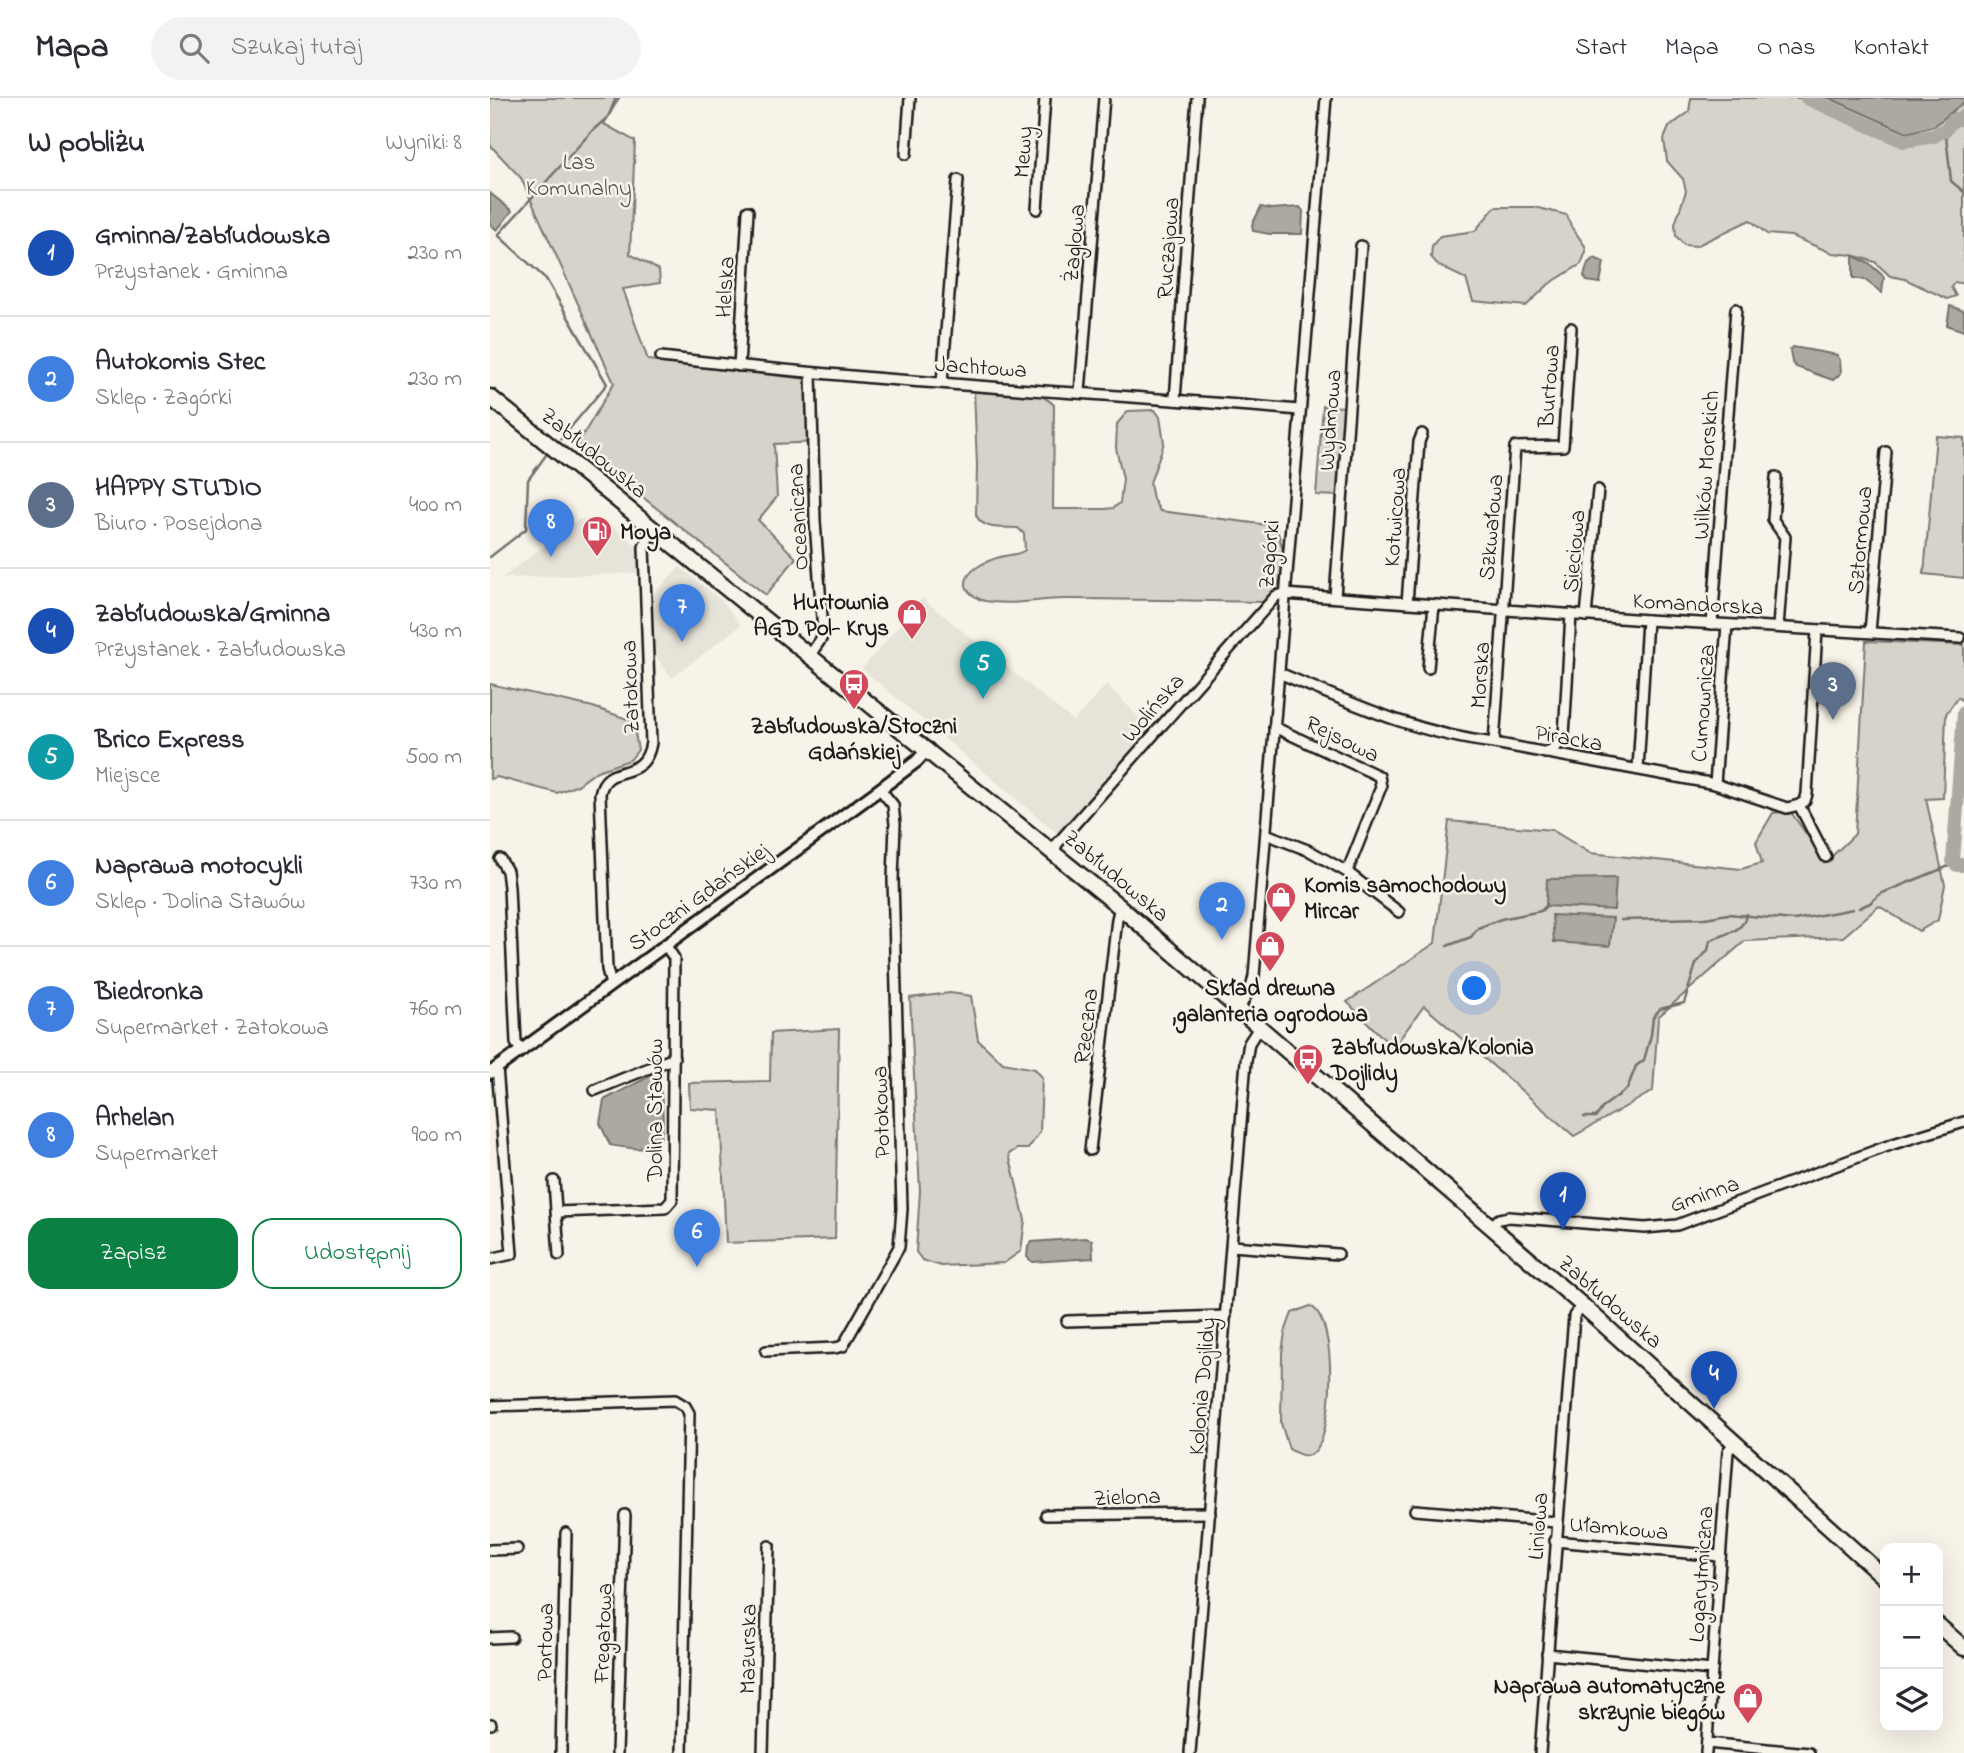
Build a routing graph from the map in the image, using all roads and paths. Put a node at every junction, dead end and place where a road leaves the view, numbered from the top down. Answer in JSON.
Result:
{"nodes":[{"id":1,"x":910,"y":98,"type":"edge"},
{"id":2,"x":1045,"y":98,"type":"edge"},
{"id":3,"x":1104,"y":98,"type":"edge"},
{"id":4,"x":1197,"y":98,"type":"edge"},
{"id":5,"x":1326,"y":98,"type":"edge"},
{"id":6,"x":906,"y":154,"type":"dead end"},
{"id":7,"x":958,"y":180,"type":"dead end"},
{"id":8,"x":1037,"y":209,"type":"dead end"},
{"id":9,"x":748,"y":211,"type":"dead end"},
{"id":10,"x":1361,"y":246,"type":"dead end"},
{"id":11,"x":1736,"y":309,"type":"dead end"},
{"id":12,"x":1571,"y":328,"type":"dead end"},
{"id":13,"x":661,"y":357,"type":"dead end"},
{"id":14,"x":739,"y":366,"type":"junction"},
{"id":15,"x":811,"y":374,"type":"junction"},
{"id":16,"x":942,"y":383,"type":"junction"},
{"id":17,"x":1080,"y":392,"type":"junction"},
{"id":18,"x":490,"y":397,"type":"edge"},
{"id":19,"x":1175,"y":400,"type":"junction"},
{"id":20,"x":1299,"y":410,"type":"junction"},
{"id":21,"x":1422,"y":434,"type":"dead end"},
{"id":22,"x":1516,"y":447,"type":"joint"},
{"id":23,"x":1886,"y":452,"type":"dead end"},
{"id":24,"x":1776,"y":477,"type":"dead end"},
{"id":25,"x":1598,"y":491,"type":"dead end"},
{"id":26,"x":653,"y":528,"type":"junction"},
{"id":27,"x":1284,"y":594,"type":"junction"},
{"id":28,"x":1335,"y":597,"type":"junction"},
{"id":29,"x":1407,"y":603,"type":"junction"},
{"id":30,"x":1434,"y":606,"type":"junction"},
{"id":31,"x":1502,"y":610,"type":"junction"},
{"id":32,"x":1571,"y":614,"type":"junction"},
{"id":33,"x":1586,"y":615,"type":"junction"},
{"id":34,"x":1647,"y":620,"type":"junction"},
{"id":35,"x":1712,"y":624,"type":"junction"},
{"id":36,"x":1727,"y":625,"type":"junction"},
{"id":37,"x":1778,"y":627,"type":"junction"},
{"id":38,"x":1817,"y":630,"type":"junction"},
{"id":39,"x":1870,"y":632,"type":"junction"},
{"id":40,"x":1960,"y":638,"type":"dead end"},
{"id":41,"x":810,"y":655,"type":"junction"},
{"id":42,"x":1428,"y":668,"type":"dead end"},
{"id":43,"x":1279,"y":673,"type":"junction"},
{"id":44,"x":1274,"y":727,"type":"junction"},
{"id":45,"x":1494,"y":743,"type":"junction"},
{"id":46,"x":928,"y":749,"type":"junction"},
{"id":47,"x":1545,"y":753,"type":"junction"},
{"id":48,"x":1637,"y":769,"type":"junction"},
{"id":49,"x":1715,"y":785,"type":"junction"},
{"id":50,"x":880,"y":789,"type":"junction"},
{"id":51,"x":1798,"y":805,"type":"junction"},
{"id":52,"x":1266,"y":834,"type":"junction"},
{"id":53,"x":1054,"y":852,"type":"junction"},
{"id":54,"x":1826,"y":857,"type":"dead end"},
{"id":55,"x":500,"y":859,"type":"dead end"},
{"id":56,"x":1347,"y":872,"type":"junction"},
{"id":57,"x":1121,"y":907,"type":"junction"},
{"id":58,"x":1399,"y":912,"type":"dead end"},
{"id":59,"x":666,"y":946,"type":"junction"},
{"id":60,"x":611,"y":985,"type":"junction"},
{"id":61,"x":1239,"y":1009,"type":"junction"},
{"id":62,"x":1260,"y":1026,"type":"junction"},
{"id":63,"x":522,"y":1051,"type":"junction"},
{"id":64,"x":674,"y":1058,"type":"junction"},
{"id":65,"x":494,"y":1070,"type":"edge"},
{"id":66,"x":595,"y":1090,"type":"dead end"},
{"id":67,"x":1964,"y":1122,"type":"edge"},
{"id":68,"x":1090,"y":1150,"type":"dead end"},
{"id":69,"x":554,"y":1181,"type":"dead end"},
{"id":70,"x":557,"y":1212,"type":"junction"},
{"id":71,"x":1490,"y":1226,"type":"junction"},
{"id":72,"x":1232,"y":1246,"type":"junction"},
{"id":73,"x":1338,"y":1254,"type":"dead end"},
{"id":74,"x":559,"y":1255,"type":"dead end"},
{"id":75,"x":490,"y":1259,"type":"edge"},
{"id":76,"x":1582,"y":1305,"type":"junction"},
{"id":77,"x":1226,"y":1316,"type":"junction"},
{"id":78,"x":1067,"y":1321,"type":"dead end"},
{"id":79,"x":766,"y":1351,"type":"dead end"},
{"id":80,"x":490,"y":1406,"type":"edge"},
{"id":81,"x":1735,"y":1442,"type":"junction"},
{"id":82,"x":1415,"y":1510,"type":"dead end"},
{"id":83,"x":1210,"y":1513,"type":"junction"},
{"id":84,"x":625,"y":1515,"type":"dead end"},
{"id":85,"x":1046,"y":1516,"type":"dead end"},
{"id":86,"x":1556,"y":1522,"type":"junction"},
{"id":87,"x":566,"y":1533,"type":"dead end"},
{"id":88,"x":1555,"y":1541,"type":"junction"},
{"id":89,"x":769,"y":1546,"type":"dead end"},
{"id":90,"x":517,"y":1549,"type":"dead end"},
{"id":91,"x":490,"y":1550,"type":"edge"},
{"id":92,"x":1720,"y":1556,"type":"junction"},
{"id":93,"x":1880,"y":1573,"type":"edge"},
{"id":94,"x":1943,"y":1629,"type":"edge"},
{"id":95,"x":511,"y":1637,"type":"dead end"},
{"id":96,"x":490,"y":1638,"type":"edge"},
{"id":97,"x":1964,"y":1648,"type":"edge"},
{"id":98,"x":1547,"y":1654,"type":"junction"},
{"id":99,"x":1712,"y":1670,"type":"junction"},
{"id":100,"x":1706,"y":1748,"type":"edge"},
{"id":101,"x":561,"y":1753,"type":"edge"},
{"id":102,"x":617,"y":1753,"type":"edge"},
{"id":103,"x":682,"y":1753,"type":"edge"},
{"id":104,"x":763,"y":1753,"type":"edge"},
{"id":105,"x":1190,"y":1753,"type":"edge"},
{"id":106,"x":1540,"y":1753,"type":"edge"},
{"id":107,"x":1809,"y":1753,"type":"edge"}],
"edges":[{"from":1,"to":6,"type":"street"},
{"from":2,"to":8,"type":"street","name":"Mewy"},
{"from":3,"to":17,"type":"street","name":"Żaglowa"},
{"from":4,"to":19,"type":"street","name":"Ruczajowa"},
{"from":5,"to":20,"type":"street","name":"Zagórki"},
{"from":7,"to":16,"type":"street"},
{"from":9,"to":14,"type":"street","name":"Helska"},
{"from":10,"to":28,"type":"street","name":"Wydmowa"},
{"from":11,"to":35,"type":"street","name":"Wilków Morskich"},
{"from":12,"to":22,"type":"street","name":"Burtowa"},
{"from":13,"to":14,"type":"street","name":"Jachtowa"},
{"from":14,"to":15,"type":"street","name":"Jachtowa"},
{"from":15,"to":16,"type":"street","name":"Jachtowa"},
{"from":15,"to":41,"type":"street","name":"Oceaniczna"},
{"from":16,"to":17,"type":"street","name":"Jachtowa"},
{"from":17,"to":19,"type":"street","name":"Jachtowa"},
{"from":18,"to":26,"type":"highway","name":"Zabłudowska"},
{"from":19,"to":20,"type":"street","name":"Jachtowa"},
{"from":20,"to":27,"type":"street","name":"Zagórki"},
{"from":21,"to":29,"type":"street","name":"Kotwicowa"},
{"from":22,"to":31,"type":"street","name":"Szkwałowa"},
{"from":23,"to":39,"type":"street","name":"Sztormowa"},
{"from":24,"to":37,"type":"street"},
{"from":25,"to":33,"type":"street","name":"Sieciowa"},
{"from":26,"to":41,"type":"highway","name":"Zabłudowska"},
{"from":26,"to":60,"type":"street","name":"Zatokowa"},
{"from":27,"to":28,"type":"street","name":"Komandorska"},
{"from":27,"to":43,"type":"street","name":"Zagórki"},
{"from":27,"to":53,"type":"street","name":"Wolińska"},
{"from":28,"to":29,"type":"street","name":"Komandorska"},
{"from":29,"to":30,"type":"street","name":"Komandorska"},
{"from":30,"to":31,"type":"street","name":"Komandorska"},
{"from":30,"to":42,"type":"street"},
{"from":31,"to":32,"type":"street","name":"Komandorska"},
{"from":31,"to":45,"type":"street","name":"Morska"},
{"from":32,"to":33,"type":"street","name":"Komandorska"},
{"from":32,"to":47,"type":"street"},
{"from":33,"to":34,"type":"street","name":"Komandorska"},
{"from":34,"to":35,"type":"street","name":"Komandorska"},
{"from":34,"to":48,"type":"street"},
{"from":35,"to":36,"type":"street","name":"Komandorska"},
{"from":36,"to":37,"type":"street","name":"Komandorska"},
{"from":36,"to":49,"type":"street","name":"Cumownicza"},
{"from":37,"to":38,"type":"street","name":"Komandorska"},
{"from":38,"to":39,"type":"street","name":"Komandorska"},
{"from":38,"to":51,"type":"street"},
{"from":39,"to":40,"type":"street","name":"Komandorska"},
{"from":41,"to":46,"type":"highway","name":"Zabłudowska"},
{"from":43,"to":44,"type":"street","name":"Zagórki"},
{"from":43,"to":45,"type":"street","name":"Piracka"},
{"from":44,"to":52,"type":"street","name":"Zagórki"},
{"from":44,"to":56,"type":"street","name":"Rejsowa"},
{"from":45,"to":47,"type":"street","name":"Piracka"},
{"from":46,"to":50,"type":"street","name":"Stoczni Gdańskiej"},
{"from":46,"to":53,"type":"highway","name":"Zabłudowska"},
{"from":47,"to":48,"type":"street","name":"Piracka"},
{"from":48,"to":49,"type":"street","name":"Piracka"},
{"from":49,"to":51,"type":"street","name":"Piracka"},
{"from":50,"to":59,"type":"street","name":"Stoczni Gdańskiej"},
{"from":50,"to":79,"type":"street","name":"Potokowa"},
{"from":51,"to":54,"type":"street"},
{"from":52,"to":56,"type":"street"},
{"from":52,"to":61,"type":"street","name":"Zagórki"},
{"from":53,"to":57,"type":"highway","name":"Zabłudowska"},
{"from":55,"to":63,"type":"street"},
{"from":56,"to":58,"type":"street"},
{"from":57,"to":61,"type":"highway","name":"Zabłudowska"},
{"from":57,"to":68,"type":"street","name":"Rzeczna"},
{"from":59,"to":60,"type":"street","name":"Stoczni Gdańskiej"},
{"from":59,"to":64,"type":"street","name":"Dolina Stawów"},
{"from":60,"to":63,"type":"street","name":"Stoczni Gdańskiej"},
{"from":61,"to":62,"type":"highway","name":"Zabłudowska"},
{"from":62,"to":71,"type":"highway","name":"Zabłudowska"},
{"from":62,"to":72,"type":"street","name":"Kolonia Dojlidy"},
{"from":63,"to":65,"type":"street","name":"Stoczni Gdańskiej"},
{"from":64,"to":66,"type":"street"},
{"from":64,"to":70,"type":"street","name":"Dolina Stawów"},
{"from":65,"to":75,"type":"street"},
{"from":67,"to":71,"type":"street","name":"Gminna"},
{"from":69,"to":70,"type":"street"},
{"from":70,"to":74,"type":"street"},
{"from":71,"to":76,"type":"highway","name":"Zabłudowska"},
{"from":72,"to":73,"type":"street"},
{"from":72,"to":77,"type":"street","name":"Kolonia Dojlidy"},
{"from":76,"to":81,"type":"highway","name":"Zabłudowska"},
{"from":76,"to":86,"type":"street","name":"Liniowa"},
{"from":77,"to":78,"type":"street"},
{"from":77,"to":83,"type":"street","name":"Kolonia Dojlidy"},
{"from":80,"to":103,"type":"street"},
{"from":81,"to":92,"type":"street","name":"Logarytmiczna"},
{"from":81,"to":93,"type":"highway","name":"Zabłudowska"},
{"from":82,"to":86,"type":"street"},
{"from":83,"to":85,"type":"street","name":"Zielona"},
{"from":83,"to":105,"type":"street","name":"Kolonia Dojlidy"},
{"from":84,"to":102,"type":"street","name":"Fregatowa"},
{"from":86,"to":88,"type":"street","name":"Liniowa"},
{"from":87,"to":101,"type":"street","name":"Portowa"},
{"from":88,"to":92,"type":"street","name":"Ułamkowa"},
{"from":88,"to":98,"type":"street","name":"Liniowa"},
{"from":89,"to":104,"type":"street","name":"Mazurska"},
{"from":90,"to":91,"type":"street"},
{"from":92,"to":99,"type":"street","name":"Logarytmiczna"},
{"from":94,"to":97,"type":"highway"},
{"from":95,"to":96,"type":"street"},
{"from":98,"to":99,"type":"street"},
{"from":98,"to":106,"type":"street","name":"Liniowa"},
{"from":99,"to":100,"type":"street","name":"Logarytmiczna"},
{"from":100,"to":107,"type":"street"}]}
